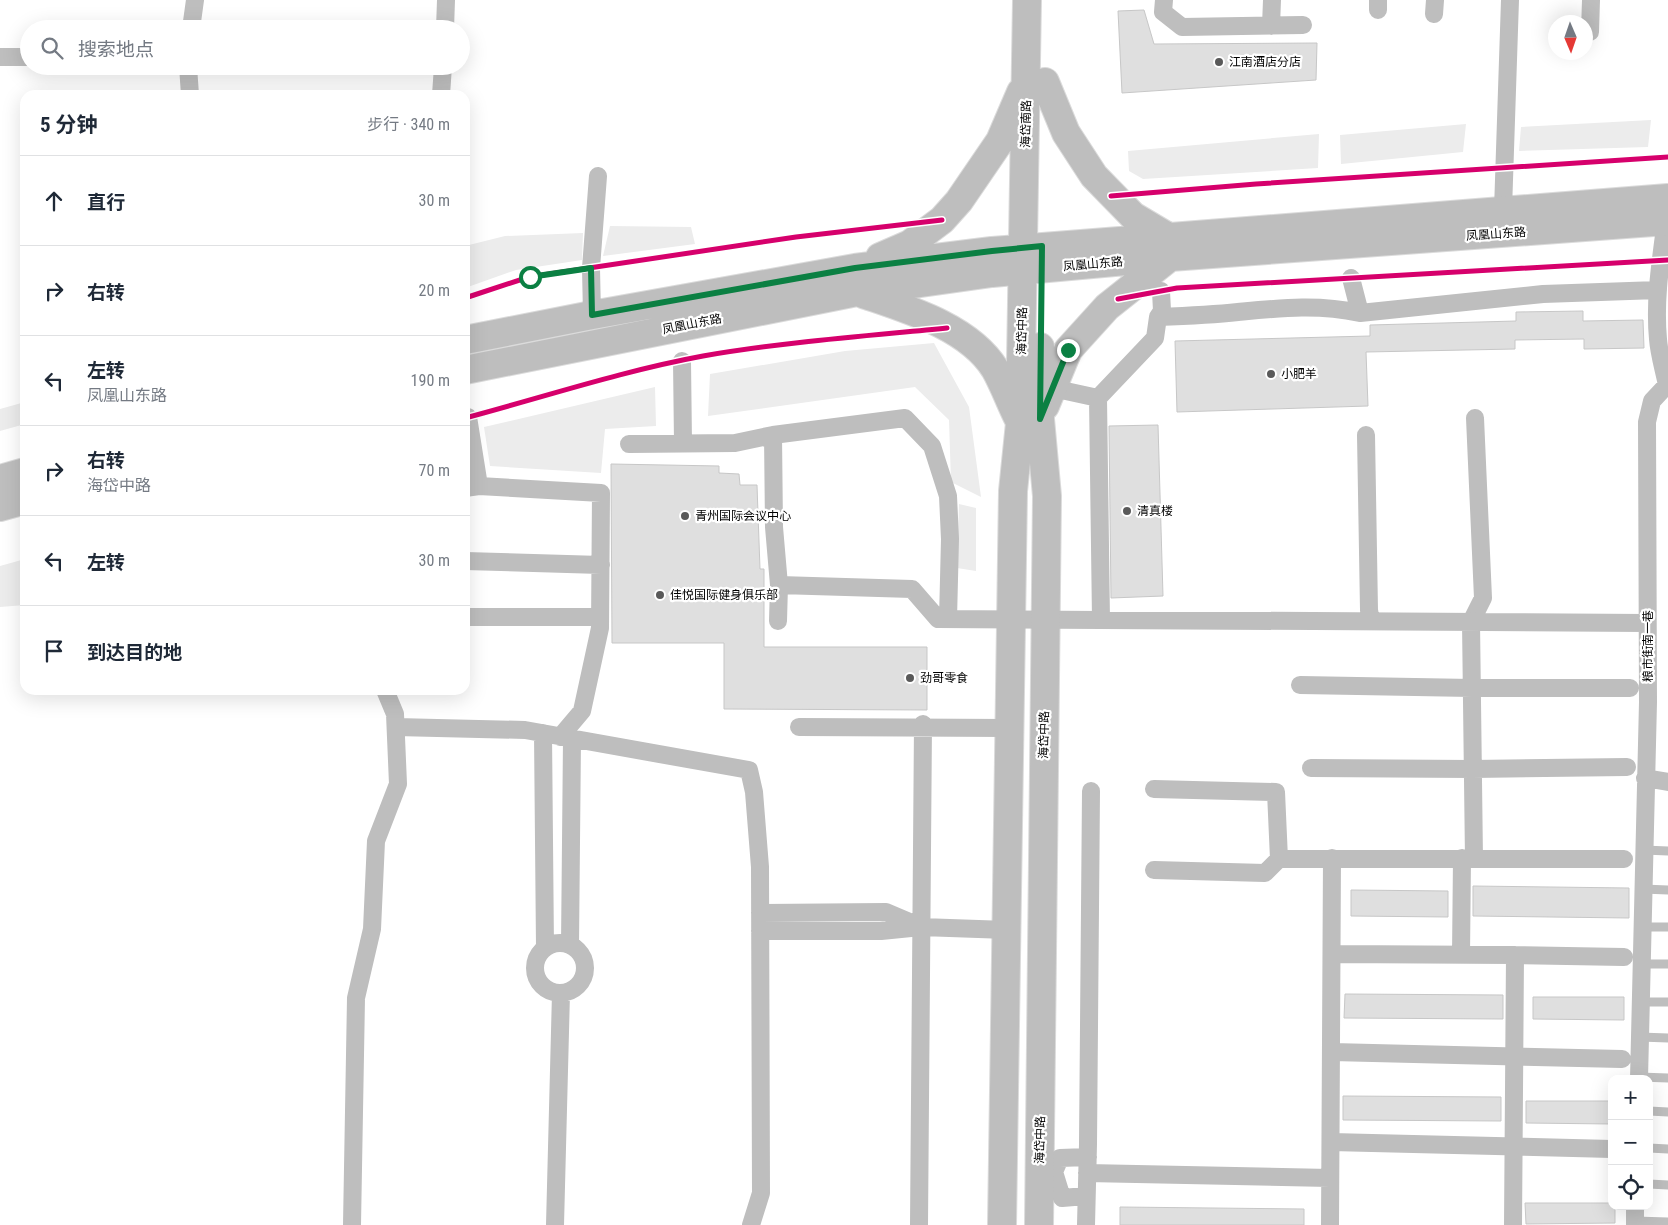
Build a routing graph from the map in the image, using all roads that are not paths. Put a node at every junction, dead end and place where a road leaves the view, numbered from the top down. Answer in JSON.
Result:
{"nodes":[{"id":1,"x":195,"y":0,"type":"edge"},
{"id":2,"x":446,"y":0,"type":"edge"},
{"id":3,"x":1027,"y":0,"type":"edge"},
{"id":4,"x":1046,"y":0,"type":"edge"},
{"id":5,"x":1164,"y":0,"type":"edge"},
{"id":6,"x":1272,"y":0,"type":"edge"},
{"id":7,"x":1510,"y":0,"type":"edge"},
{"id":8,"x":1590,"y":0,"type":"edge"},
{"id":9,"x":1590,"y":15,"type":"edge"},
{"id":10,"x":192,"y":20,"type":"edge"},
{"id":11,"x":445,"y":20,"type":"edge"},
{"id":12,"x":1302,"y":25,"type":"dead end"},
{"id":13,"x":1271,"y":26,"type":"junction"},
{"id":14,"x":0,"y":57,"type":"edge"},
{"id":15,"x":20,"y":57,"type":"edge"},
{"id":16,"x":189,"y":75,"type":"edge"},
{"id":17,"x":442,"y":75,"type":"edge"},
{"id":18,"x":1036,"y":80,"type":"junction"},
{"id":19,"x":190,"y":90,"type":"edge"},
{"id":20,"x":441,"y":90,"type":"edge"},
{"id":21,"x":598,"y":176,"type":"dead end"},
{"id":22,"x":1503,"y":210,"type":"junction"},
{"id":23,"x":1668,"y":212,"type":"edge"},
{"id":24,"x":1170,"y":248,"type":"junction"},
{"id":25,"x":1032,"y":257,"type":"junction"},
{"id":26,"x":1351,"y":278,"type":"dead end"},
{"id":27,"x":856,"y":280,"type":"junction"},
{"id":28,"x":1658,"y":290,"type":"junction"},
{"id":29,"x":1161,"y":291,"type":"dead end"},
{"id":30,"x":1360,"y":313,"type":"junction"},
{"id":31,"x":592,"y":315,"type":"junction"},
{"id":32,"x":1158,"y":317,"type":"junction"},
{"id":33,"x":470,"y":339,"type":"edge"},
{"id":34,"x":682,"y":361,"type":"dead end"},
{"id":35,"x":470,"y":369,"type":"edge"},
{"id":36,"x":1052,"y":388,"type":"junction"},
{"id":37,"x":1098,"y":398,"type":"junction"},
{"id":38,"x":1476,"y":418,"type":"dead end"},
{"id":39,"x":1030,"y":421,"type":"junction"},
{"id":40,"x":773,"y":435,"type":"junction"},
{"id":41,"x":1366,"y":435,"type":"dead end"},
{"id":42,"x":683,"y":443,"type":"junction"},
{"id":43,"x":629,"y":444,"type":"dead end"},
{"id":44,"x":470,"y":452,"type":"edge"},
{"id":45,"x":20,"y":473,"type":"edge"},
{"id":46,"x":0,"y":479,"type":"edge"},
{"id":47,"x":472,"y":487,"type":"edge"},
{"id":48,"x":20,"y":501,"type":"edge"},
{"id":49,"x":0,"y":507,"type":"edge"},
{"id":50,"x":470,"y":561,"type":"edge"},
{"id":51,"x":601,"y":565,"type":"junction"},
{"id":52,"x":779,"y":585,"type":"junction"},
{"id":53,"x":470,"y":617,"type":"edge"},
{"id":54,"x":600,"y":617,"type":"junction"},
{"id":55,"x":948,"y":619,"type":"junction"},
{"id":56,"x":1011,"y":620,"type":"junction"},
{"id":57,"x":1045,"y":620,"type":"junction"},
{"id":58,"x":1101,"y":620,"type":"junction"},
{"id":59,"x":778,"y":621,"type":"dead end"},
{"id":60,"x":1371,"y":621,"type":"junction"},
{"id":61,"x":1472,"y":622,"type":"junction"},
{"id":62,"x":1647,"y":623,"type":"junction"},
{"id":63,"x":1300,"y":685,"type":"dead end"},
{"id":64,"x":1472,"y":688,"type":"junction"},
{"id":65,"x":1630,"y":688,"type":"dead end"},
{"id":66,"x":387,"y":695,"type":"edge"},
{"id":67,"x":923,"y":724,"type":"dead end"},
{"id":68,"x":396,"y":727,"type":"junction"},
{"id":69,"x":799,"y":727,"type":"dead end"},
{"id":70,"x":1010,"y":728,"type":"junction"},
{"id":71,"x":543,"y":734,"type":"junction"},
{"id":72,"x":566,"y":738,"type":"junction"},
{"id":73,"x":1627,"y":767,"type":"dead end"},
{"id":74,"x":1312,"y":768,"type":"dead end"},
{"id":75,"x":1473,"y":769,"type":"junction"},
{"id":76,"x":1646,"y":778,"type":"junction"},
{"id":77,"x":1668,"y":782,"type":"edge"},
{"id":78,"x":1154,"y":789,"type":"dead end"},
{"id":79,"x":1092,"y":791,"type":"dead end"},
{"id":80,"x":1644,"y":850,"type":"junction"},
{"id":81,"x":1668,"y":851,"type":"edge"},
{"id":82,"x":1332,"y":858,"type":"junction"},
{"id":83,"x":1279,"y":859,"type":"junction"},
{"id":84,"x":1468,"y":859,"type":"junction"},
{"id":85,"x":1624,"y":859,"type":"dead end"},
{"id":86,"x":1154,"y":870,"type":"dead end"},
{"id":87,"x":1643,"y":890,"type":"junction"},
{"id":88,"x":1668,"y":890,"type":"edge"},
{"id":89,"x":760,"y":913,"type":"junction"},
{"id":90,"x":922,"y":927,"type":"junction"},
{"id":91,"x":1642,"y":927,"type":"junction"},
{"id":92,"x":1668,"y":928,"type":"edge"},
{"id":93,"x":1007,"y":930,"type":"junction"},
{"id":94,"x":760,"y":931,"type":"junction"},
{"id":95,"x":570,"y":945,"type":"junction"},
{"id":96,"x":545,"y":948,"type":"junction"},
{"id":97,"x":1332,"y":954,"type":"junction"},
{"id":98,"x":1461,"y":955,"type":"junction"},
{"id":99,"x":1515,"y":955,"type":"junction"},
{"id":100,"x":1624,"y":957,"type":"dead end"},
{"id":101,"x":1642,"y":964,"type":"junction"},
{"id":102,"x":1668,"y":964,"type":"edge"},
{"id":103,"x":561,"y":993,"type":"junction"},
{"id":104,"x":1640,"y":1002,"type":"junction"},
{"id":105,"x":1668,"y":1002,"type":"edge"},
{"id":106,"x":1640,"y":1037,"type":"junction"},
{"id":107,"x":1668,"y":1038,"type":"edge"},
{"id":108,"x":1332,"y":1052,"type":"junction"},
{"id":109,"x":1513,"y":1056,"type":"junction"},
{"id":110,"x":1622,"y":1059,"type":"dead end"},
{"id":111,"x":1639,"y":1075,"type":"edge"},
{"id":112,"x":1653,"y":1078,"type":"edge"},
{"id":113,"x":1668,"y":1078,"type":"edge"},
{"id":114,"x":1653,"y":1111,"type":"edge"},
{"id":115,"x":1668,"y":1112,"type":"edge"},
{"id":116,"x":1331,"y":1142,"type":"junction"},
{"id":117,"x":1513,"y":1147,"type":"junction"},
{"id":118,"x":1653,"y":1148,"type":"edge"},
{"id":119,"x":1608,"y":1149,"type":"edge"},
{"id":120,"x":1668,"y":1149,"type":"edge"},
{"id":121,"x":1087,"y":1165,"type":"junction"},
{"id":122,"x":1047,"y":1172,"type":"junction"},
{"id":123,"x":1330,"y":1178,"type":"junction"},
{"id":124,"x":1653,"y":1184,"type":"edge"},
{"id":125,"x":1668,"y":1185,"type":"edge"},
{"id":126,"x":1086,"y":1196,"type":"junction"},
{"id":127,"x":1635,"y":1217,"type":"edge"},
{"id":128,"x":1668,"y":1222,"type":"edge"},
{"id":129,"x":352,"y":1225,"type":"edge"},
{"id":130,"x":555,"y":1225,"type":"edge"},
{"id":131,"x":752,"y":1225,"type":"edge"},
{"id":132,"x":919,"y":1225,"type":"edge"},
{"id":133,"x":1002,"y":1225,"type":"edge"},
{"id":134,"x":1039,"y":1225,"type":"edge"},
{"id":135,"x":1086,"y":1225,"type":"edge"},
{"id":136,"x":1330,"y":1225,"type":"edge"},
{"id":137,"x":1512,"y":1225,"type":"edge"}],
"edges":[{"from":1,"to":10,"type":"street"},
{"from":2,"to":11,"type":"street"},
{"from":3,"to":18,"type":"main road","name":"海岱南路"},
{"from":4,"to":18,"type":"main road","name":"海岱南路"},
{"from":5,"to":13,"type":"street"},
{"from":6,"to":13,"type":"street"},
{"from":7,"to":22,"type":"street"},
{"from":8,"to":9,"type":"street"},
{"from":12,"to":13,"type":"street"},
{"from":14,"to":15,"type":"street"},
{"from":16,"to":19,"type":"street"},
{"from":17,"to":20,"type":"street"},
{"from":18,"to":24,"type":"main road"},
{"from":18,"to":25,"type":"main road","name":"海岱南路"},
{"from":18,"to":27,"type":"main road"},
{"from":21,"to":31,"type":"street"},
{"from":22,"to":23,"type":"main road","name":"凤凰山东路"},
{"from":22,"to":24,"type":"main road","name":"凤凰山东路"},
{"from":23,"to":24,"type":"main road","name":"凤凰山东路"},
{"from":23,"to":28,"type":"street","name":"粮市街南一巷"},
{"from":24,"to":25,"type":"main road","name":"凤凰山东路"},
{"from":24,"to":36,"type":"main road"},
{"from":25,"to":27,"type":"main road","name":"凤凰山东路"},
{"from":25,"to":39,"type":"main road","name":"海岱中路"},
{"from":26,"to":30,"type":"street"},
{"from":27,"to":31,"type":"main road","name":"凤凰山东路"},
{"from":27,"to":35,"type":"main road","name":"凤凰山东路"},
{"from":27,"to":39,"type":"main road"},
{"from":28,"to":30,"type":"street"},
{"from":28,"to":62,"type":"street","name":"粮市街南一巷"},
{"from":29,"to":32,"type":"street"},
{"from":30,"to":32,"type":"street"},
{"from":31,"to":33,"type":"main road","name":"凤凰山东路"},
{"from":32,"to":37,"type":"street"},
{"from":34,"to":42,"type":"street"},
{"from":36,"to":37,"type":"street"},
{"from":36,"to":39,"type":"main road"},
{"from":37,"to":58,"type":"street"},
{"from":38,"to":61,"type":"street"},
{"from":39,"to":56,"type":"main road","name":"海岱中路"},
{"from":39,"to":57,"type":"main road","name":"海岱中路"},
{"from":40,"to":42,"type":"street"},
{"from":40,"to":52,"type":"street"},
{"from":40,"to":55,"type":"street"},
{"from":41,"to":60,"type":"street"},
{"from":42,"to":43,"type":"street"},
{"from":44,"to":47,"type":"street"},
{"from":45,"to":46,"type":"main road"},
{"from":47,"to":51,"type":"street"},
{"from":48,"to":49,"type":"main road"},
{"from":50,"to":51,"type":"street"},
{"from":51,"to":54,"type":"street"},
{"from":52,"to":55,"type":"street"},
{"from":52,"to":59,"type":"street"},
{"from":53,"to":54,"type":"street"},
{"from":54,"to":72,"type":"street"},
{"from":55,"to":56,"type":"street"},
{"from":56,"to":57,"type":"street"},
{"from":56,"to":70,"type":"main road","name":"海岱中路"},
{"from":57,"to":58,"type":"street"},
{"from":57,"to":122,"type":"main road","name":"海岱中路"},
{"from":58,"to":60,"type":"street"},
{"from":60,"to":61,"type":"street"},
{"from":61,"to":62,"type":"street"},
{"from":61,"to":64,"type":"street"},
{"from":62,"to":76,"type":"street","name":"粮市街南一巷"},
{"from":63,"to":64,"type":"street"},
{"from":64,"to":65,"type":"street"},
{"from":64,"to":75,"type":"street"},
{"from":66,"to":68,"type":"street"},
{"from":67,"to":90,"type":"street"},
{"from":68,"to":71,"type":"street"},
{"from":68,"to":129,"type":"street"},
{"from":69,"to":70,"type":"street"},
{"from":70,"to":93,"type":"main road","name":"海岱中路"},
{"from":71,"to":72,"type":"street"},
{"from":71,"to":96,"type":"street"},
{"from":72,"to":89,"type":"street"},
{"from":72,"to":95,"type":"street"},
{"from":73,"to":75,"type":"street"},
{"from":74,"to":75,"type":"street"},
{"from":75,"to":84,"type":"street"},
{"from":76,"to":77,"type":"street"},
{"from":76,"to":80,"type":"street","name":"粮市街南一巷"},
{"from":78,"to":83,"type":"street"},
{"from":79,"to":121,"type":"street"},
{"from":80,"to":81,"type":"lane"},
{"from":80,"to":87,"type":"street","name":"粮市街南一巷"},
{"from":82,"to":83,"type":"street"},
{"from":82,"to":84,"type":"street"},
{"from":82,"to":97,"type":"street"},
{"from":83,"to":86,"type":"street"},
{"from":84,"to":85,"type":"street"},
{"from":84,"to":98,"type":"street"},
{"from":87,"to":88,"type":"lane"},
{"from":87,"to":91,"type":"street","name":"粮市街南一巷"},
{"from":89,"to":90,"type":"street"},
{"from":89,"to":94,"type":"street"},
{"from":90,"to":93,"type":"street"},
{"from":90,"to":94,"type":"street"},
{"from":90,"to":132,"type":"street"},
{"from":91,"to":92,"type":"lane"},
{"from":91,"to":101,"type":"street","name":"粮市街南一巷"},
{"from":93,"to":133,"type":"main road","name":"海岱中路"},
{"from":94,"to":131,"type":"street"},
{"from":95,"to":96,"type":"street"},
{"from":95,"to":103,"type":"street"},
{"from":96,"to":103,"type":"street"},
{"from":97,"to":98,"type":"street"},
{"from":97,"to":108,"type":"street"},
{"from":98,"to":99,"type":"street"},
{"from":99,"to":100,"type":"street"},
{"from":99,"to":109,"type":"street"},
{"from":101,"to":102,"type":"lane"},
{"from":101,"to":104,"type":"street","name":"粮市街南一巷"},
{"from":103,"to":130,"type":"street"},
{"from":104,"to":105,"type":"lane"},
{"from":104,"to":106,"type":"street","name":"粮市街南一巷"},
{"from":106,"to":107,"type":"lane"},
{"from":106,"to":111,"type":"street","name":"粮市街南一巷"},
{"from":108,"to":109,"type":"street"},
{"from":108,"to":116,"type":"street"},
{"from":109,"to":110,"type":"street"},
{"from":109,"to":117,"type":"street"},
{"from":112,"to":113,"type":"lane"},
{"from":114,"to":115,"type":"lane"},
{"from":116,"to":117,"type":"street"},
{"from":116,"to":123,"type":"street"},
{"from":117,"to":119,"type":"street"},
{"from":117,"to":137,"type":"street"},
{"from":118,"to":120,"type":"lane"},
{"from":121,"to":122,"type":"street"},
{"from":121,"to":123,"type":"street"},
{"from":121,"to":126,"type":"street"},
{"from":122,"to":126,"type":"street"},
{"from":122,"to":134,"type":"main road","name":"海岱中路"},
{"from":123,"to":136,"type":"street"},
{"from":124,"to":125,"type":"lane"},
{"from":126,"to":135,"type":"street"},
{"from":127,"to":128,"type":"lane"}]}
